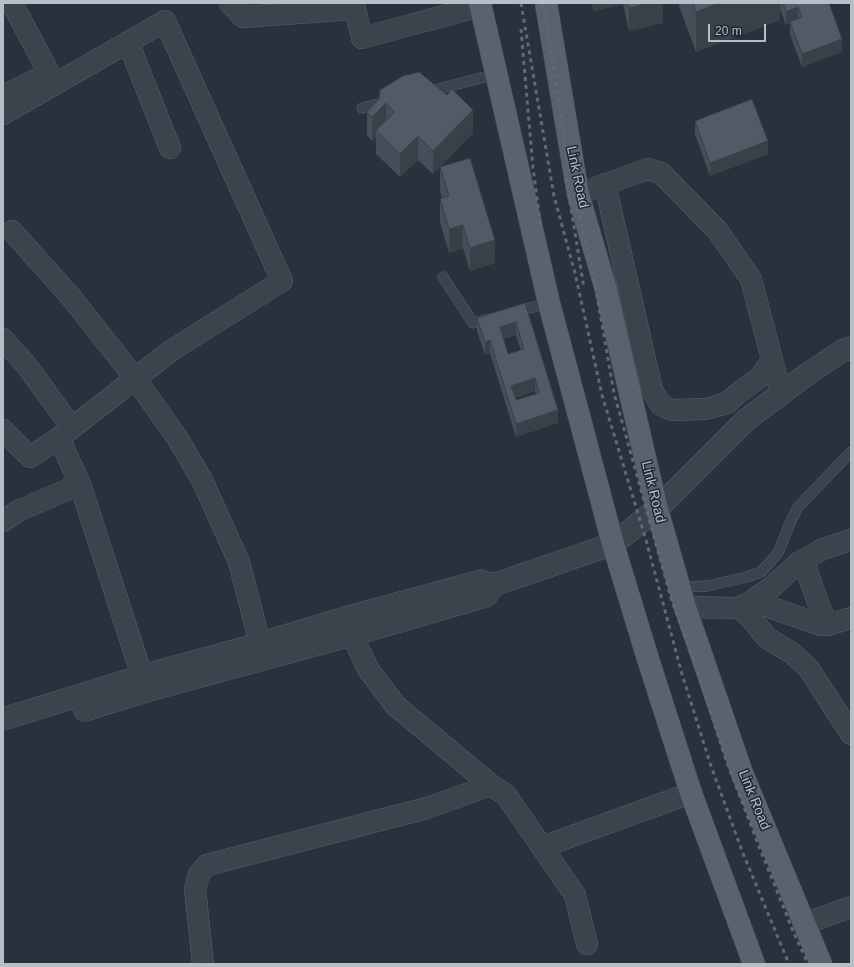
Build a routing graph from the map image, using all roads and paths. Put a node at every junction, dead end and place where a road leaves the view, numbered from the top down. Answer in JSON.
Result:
{"nodes":[{"id":1,"x":12,"y":3,"type":"edge"},
{"id":2,"x":230,"y":3,"type":"edge"},
{"id":3,"x":546,"y":3,"type":"edge"},
{"id":4,"x":480,"y":4,"type":"edge"},
{"id":5,"x":165,"y":12,"type":"edge"},
{"id":6,"x":128,"y":42,"type":"junction"},
{"id":7,"x":496,"y":74,"type":"junction"},
{"id":8,"x":58,"y":75,"type":"junction"},
{"id":9,"x":416,"y":95,"type":"edge"},
{"id":10,"x":3,"y":96,"type":"edge"},
{"id":11,"x":393,"y":101,"type":"edge"},
{"id":12,"x":362,"y":108,"type":"dead end"},
{"id":13,"x":3,"y":114,"type":"edge"},
{"id":14,"x":170,"y":148,"type":"dead end"},
{"id":15,"x":605,"y":184,"type":"junction"},
{"id":16,"x":578,"y":194,"type":"junction"},
{"id":17,"x":12,"y":231,"type":"dead end"},
{"id":18,"x":443,"y":277,"type":"dead end"},
{"id":19,"x":549,"y":303,"type":"junction"},
{"id":20,"x":3,"y":339,"type":"edge"},
{"id":21,"x":851,"y":348,"type":"edge"},
{"id":22,"x":772,"y":360,"type":"junction"},
{"id":23,"x":135,"y":378,"type":"junction"},
{"id":24,"x":781,"y":394,"type":"junction"},
{"id":25,"x":3,"y":430,"type":"edge"},
{"id":26,"x":65,"y":433,"type":"junction"},
{"id":27,"x":851,"y":452,"type":"edge"},
{"id":28,"x":80,"y":484,"type":"junction"},
{"id":29,"x":657,"y":509,"type":"junction"},
{"id":30,"x":3,"y":521,"type":"edge"},
{"id":31,"x":851,"y":540,"type":"edge"},
{"id":32,"x":613,"y":544,"type":"junction"},
{"id":33,"x":803,"y":560,"type":"junction"},
{"id":34,"x":682,"y":597,"type":"junction"},
{"id":35,"x":746,"y":605,"type":"junction"},
{"id":36,"x":851,"y":618,"type":"edge"},
{"id":37,"x":828,"y":625,"type":"junction"},
{"id":38,"x":350,"y":626,"type":"junction"},
{"id":39,"x":261,"y":651,"type":"junction"},
{"id":40,"x":144,"y":684,"type":"junction"},
{"id":41,"x":48,"y":713,"type":"junction"},
{"id":42,"x":3,"y":719,"type":"edge"},
{"id":43,"x":851,"y":734,"type":"edge"},
{"id":44,"x":3,"y":735,"type":"edge"},
{"id":45,"x":490,"y":785,"type":"junction"},
{"id":46,"x":691,"y":793,"type":"junction"},
{"id":47,"x":542,"y":847,"type":"junction"},
{"id":48,"x":851,"y":907,"type":"edge"},
{"id":49,"x":804,"y":924,"type":"junction"},
{"id":50,"x":587,"y":944,"type":"dead end"},
{"id":51,"x":203,"y":964,"type":"edge"},
{"id":52,"x":754,"y":964,"type":"edge"},
{"id":53,"x":820,"y":964,"type":"edge"}],
"edges":[{"from":1,"to":8,"type":"street"},
{"from":2,"to":4,"type":"street"},
{"from":3,"to":16,"type":"main road","name":"Link Road"},
{"from":4,"to":7,"type":"main road"},
{"from":5,"to":6,"type":"street"},
{"from":5,"to":23,"type":"street"},
{"from":6,"to":8,"type":"street"},
{"from":6,"to":14,"type":"street"},
{"from":7,"to":9,"type":"lane"},
{"from":7,"to":19,"type":"main road"},
{"from":8,"to":10,"type":"street"},
{"from":8,"to":13,"type":"street"},
{"from":11,"to":12,"type":"lane"},
{"from":15,"to":16,"type":"street"},
{"from":15,"to":22,"type":"street"},
{"from":15,"to":22,"type":"street"},
{"from":16,"to":29,"type":"main road","name":"Link Road"},
{"from":17,"to":23,"type":"street"},
{"from":18,"to":19,"type":"lane"},
{"from":19,"to":32,"type":"main road"},
{"from":20,"to":26,"type":"street"},
{"from":21,"to":24,"type":"street"},
{"from":22,"to":24,"type":"street"},
{"from":23,"to":26,"type":"street"},
{"from":23,"to":39,"type":"street"},
{"from":24,"to":29,"type":"street"},
{"from":25,"to":26,"type":"street"},
{"from":26,"to":28,"type":"street"},
{"from":27,"to":34,"type":"lane"},
{"from":28,"to":30,"type":"street"},
{"from":28,"to":40,"type":"street"},
{"from":29,"to":32,"type":"street"},
{"from":29,"to":34,"type":"main road","name":"Link Road"},
{"from":31,"to":33,"type":"street"},
{"from":32,"to":38,"type":"street"},
{"from":32,"to":46,"type":"main road"},
{"from":33,"to":35,"type":"street"},
{"from":33,"to":37,"type":"street"},
{"from":34,"to":35,"type":"street"},
{"from":34,"to":49,"type":"main road","name":"Link Road"},
{"from":35,"to":37,"type":"street"},
{"from":35,"to":43,"type":"street"},
{"from":36,"to":37,"type":"street"},
{"from":38,"to":39,"type":"street"},
{"from":38,"to":45,"type":"street"},
{"from":39,"to":40,"type":"street"},
{"from":40,"to":41,"type":"street"},
{"from":41,"to":42,"type":"street"},
{"from":41,"to":44,"type":"street"},
{"from":45,"to":47,"type":"street"},
{"from":45,"to":51,"type":"street"},
{"from":46,"to":47,"type":"street"},
{"from":46,"to":52,"type":"main road"},
{"from":47,"to":50,"type":"street"},
{"from":48,"to":49,"type":"street"},
{"from":49,"to":53,"type":"main road","name":"Link Road"}]}
